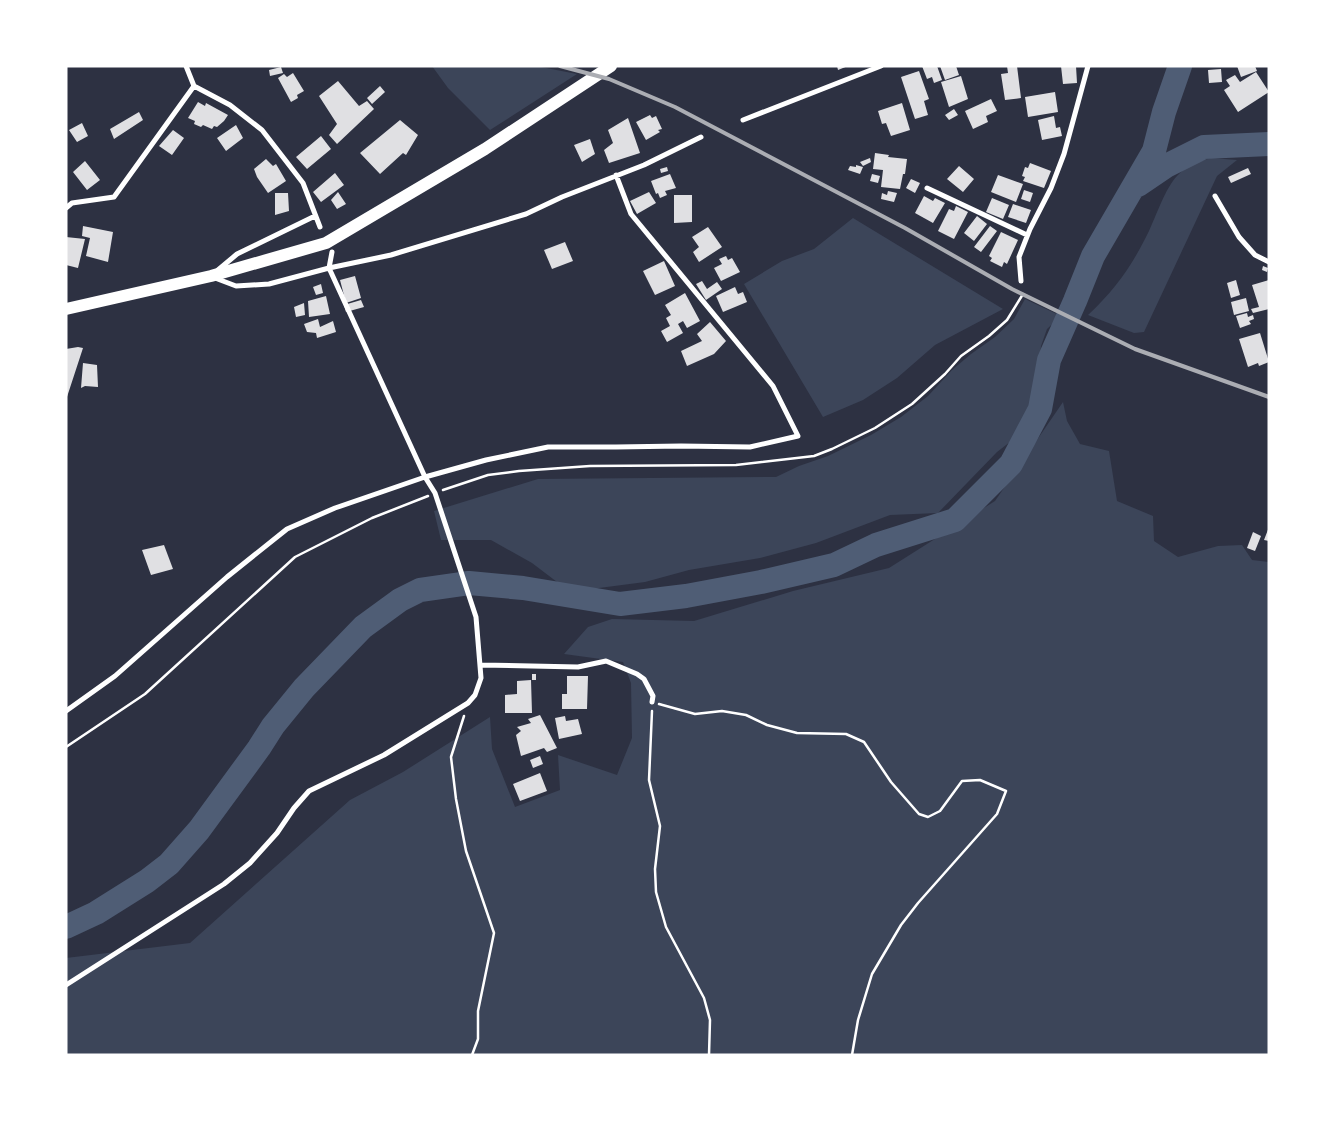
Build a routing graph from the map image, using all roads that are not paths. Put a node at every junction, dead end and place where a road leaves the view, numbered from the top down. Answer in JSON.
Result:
{"nodes":[{"id":1,"x":186,"y":66,"type":"edge"},
{"id":2,"x":881,"y":66,"type":"edge"},
{"id":3,"x":1088,"y":66,"type":"edge"},
{"id":4,"x":610,"y":67,"type":"edge"},
{"id":5,"x":194,"y":86,"type":"junction"},
{"id":6,"x":743,"y":120,"type":"dead end"},
{"id":7,"x":701,"y":137,"type":"dead end"},
{"id":8,"x":616,"y":176,"type":"junction"},
{"id":9,"x":927,"y":188,"type":"dead end"},
{"id":10,"x":1215,"y":196,"type":"dead end"},
{"id":11,"x":66,"y":208,"type":"edge"},
{"id":12,"x":315,"y":216,"type":"junction"},
{"id":13,"x":320,"y":227,"type":"dead end"},
{"id":14,"x":1027,"y":235,"type":"junction"},
{"id":15,"x":332,"y":252,"type":"dead end"},
{"id":16,"x":1269,"y":262,"type":"edge"},
{"id":17,"x":329,"y":268,"type":"junction"},
{"id":18,"x":211,"y":276,"type":"junction"},
{"id":19,"x":1021,"y":281,"type":"dead end"},
{"id":20,"x":66,"y":309,"type":"edge"},
{"id":21,"x":425,"y":477,"type":"junction"},
{"id":22,"x":480,"y":665,"type":"junction"},
{"id":23,"x":652,"y":702,"type":"road end"},
{"id":24,"x":66,"y":711,"type":"edge"},
{"id":25,"x":66,"y":985,"type":"edge"}],
"edges":[{"from":1,"to":5,"type":"street"},
{"from":2,"to":6,"type":"street"},
{"from":3,"to":14,"type":"street"},
{"from":4,"to":18,"type":"highway"},
{"from":5,"to":11,"type":"street"},
{"from":5,"to":12,"type":"street"},
{"from":7,"to":8,"type":"street"},
{"from":8,"to":17,"type":"street"},
{"from":8,"to":21,"type":"street"},
{"from":9,"to":14,"type":"street"},
{"from":10,"to":16,"type":"street"},
{"from":12,"to":13,"type":"street"},
{"from":12,"to":18,"type":"street"},
{"from":14,"to":19,"type":"street"},
{"from":15,"to":17,"type":"street"},
{"from":17,"to":18,"type":"street"},
{"from":17,"to":21,"type":"street"},
{"from":18,"to":20,"type":"highway"},
{"from":21,"to":22,"type":"street"},
{"from":21,"to":24,"type":"street"},
{"from":22,"to":23,"type":"street"},
{"from":22,"to":25,"type":"street"}]}
